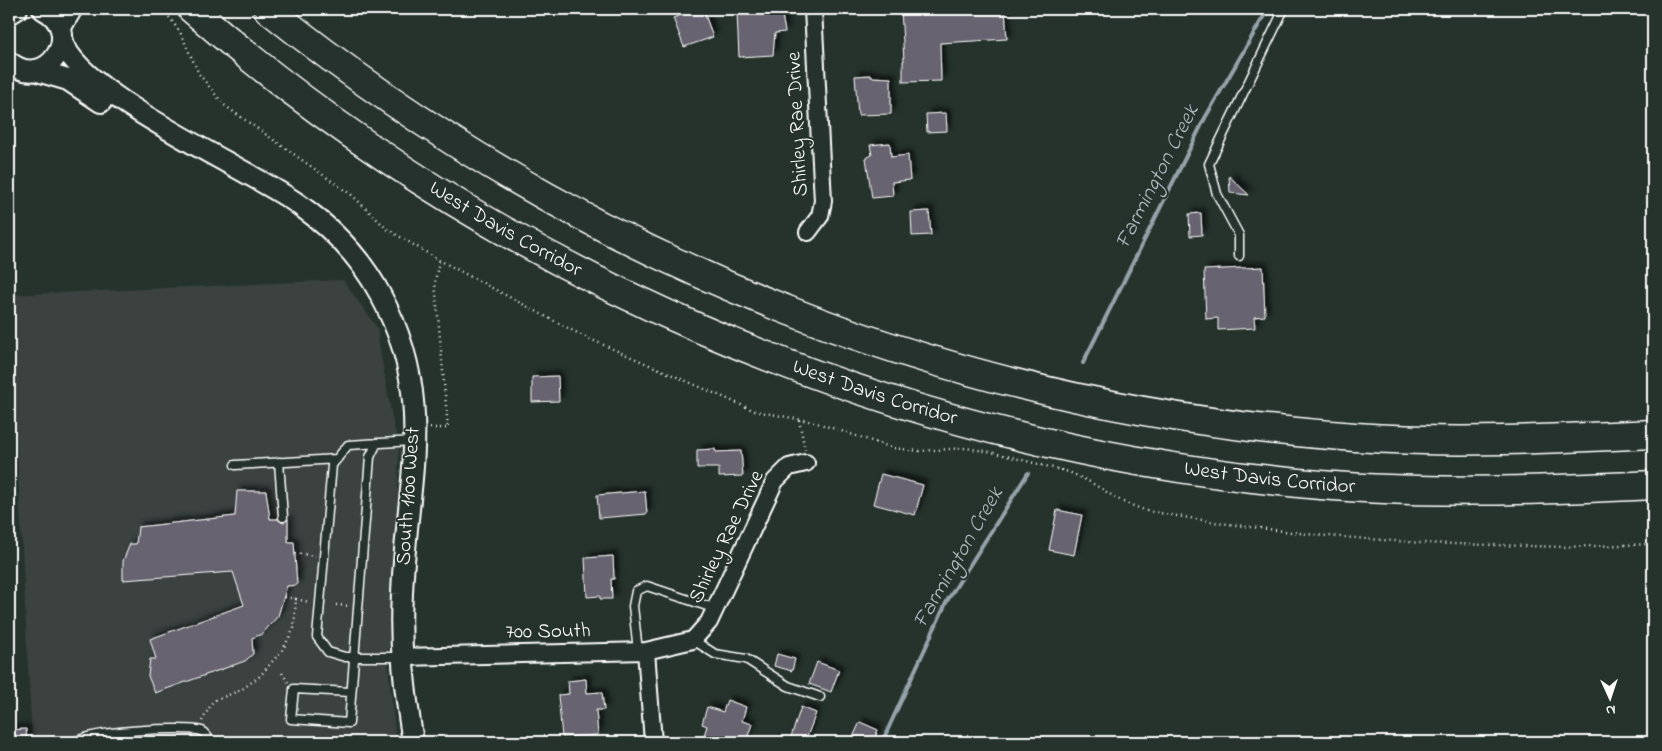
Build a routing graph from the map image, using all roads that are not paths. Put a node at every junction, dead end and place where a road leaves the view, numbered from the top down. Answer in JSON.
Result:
{"nodes":[{"id":1,"x":16,"y":9,"type":"edge"},
{"id":2,"x":43,"y":9,"type":"edge"},
{"id":3,"x":74,"y":9,"type":"edge"},
{"id":4,"x":192,"y":9,"type":"edge"},
{"id":5,"x":268,"y":9,"type":"edge"},
{"id":6,"x":813,"y":9,"type":"edge"},
{"id":7,"x":1284,"y":9,"type":"edge"},
{"id":8,"x":9,"y":14,"type":"edge"},
{"id":9,"x":62,"y":34,"type":"junction"},
{"id":10,"x":9,"y":62,"type":"edge"},
{"id":11,"x":34,"y":70,"type":"junction"},
{"id":12,"x":163,"y":127,"type":"junction"},
{"id":13,"x":808,"y":232,"type":"dead end"},
{"id":14,"x":1240,"y":256,"type":"dead end"},
{"id":15,"x":415,"y":434,"type":"junction"},
{"id":16,"x":1653,"y":434,"type":"edge"},
{"id":17,"x":377,"y":443,"type":"junction"},
{"id":18,"x":337,"y":459,"type":"junction"},
{"id":19,"x":279,"y":462,"type":"junction"},
{"id":20,"x":806,"y":463,"type":"road end"},
{"id":21,"x":236,"y":465,"type":"dead end"},
{"id":22,"x":1653,"y":485,"type":"edge"},
{"id":23,"x":283,"y":516,"type":"dead end"},
{"id":24,"x":716,"y":609,"type":"junction"},
{"id":25,"x":693,"y":640,"type":"junction"},
{"id":26,"x":642,"y":651,"type":"junction"},
{"id":27,"x":353,"y":657,"type":"junction"},
{"id":28,"x":402,"y":657,"type":"junction"},
{"id":29,"x":350,"y":692,"type":"junction"},
{"id":30,"x":820,"y":697,"type":"dead end"},
{"id":31,"x":76,"y":742,"type":"edge"},
{"id":32,"x":212,"y":742,"type":"edge"},
{"id":33,"x":412,"y":742,"type":"edge"},
{"id":34,"x":652,"y":742,"type":"edge"}],
"edges":[{"from":1,"to":8,"type":"street"},
{"from":2,"to":9,"type":"street","name":"South 1100 West"},
{"from":3,"to":9,"type":"street"},
{"from":4,"to":22,"type":"highway","name":"West Davis Corridor"},
{"from":5,"to":16,"type":"highway"},
{"from":6,"to":13,"type":"street","name":"Shirley Rae Drive"},
{"from":7,"to":14,"type":"lane"},
{"from":9,"to":11,"type":"street"},
{"from":9,"to":12,"type":"street","name":"South 1100 West"},
{"from":10,"to":11,"type":"street","name":"South 1100 West"},
{"from":11,"to":12,"type":"street","name":"South 1100 West"},
{"from":12,"to":15,"type":"street","name":"South 1100 West"},
{"from":15,"to":17,"type":"lane"},
{"from":15,"to":28,"type":"street","name":"South 1100 West"},
{"from":17,"to":18,"type":"lane"},
{"from":17,"to":27,"type":"lane"},
{"from":18,"to":19,"type":"lane"},
{"from":18,"to":27,"type":"lane"},
{"from":19,"to":21,"type":"lane"},
{"from":19,"to":23,"type":"lane"},
{"from":20,"to":24,"type":"street","name":"Shirley Rae Drive"},
{"from":24,"to":25,"type":"street","name":"Shirley Rae Drive"},
{"from":24,"to":26,"type":"lane"},
{"from":25,"to":26,"type":"street","name":"700 South"},
{"from":25,"to":30,"type":"lane"},
{"from":26,"to":28,"type":"street","name":"700 South"},
{"from":26,"to":34,"type":"street"},
{"from":27,"to":28,"type":"lane"},
{"from":27,"to":29,"type":"lane"},
{"from":28,"to":33,"type":"street","name":"South 1100 West"},
{"from":29,"to":29,"type":"lane"},
{"from":31,"to":32,"type":"lane"}]}
